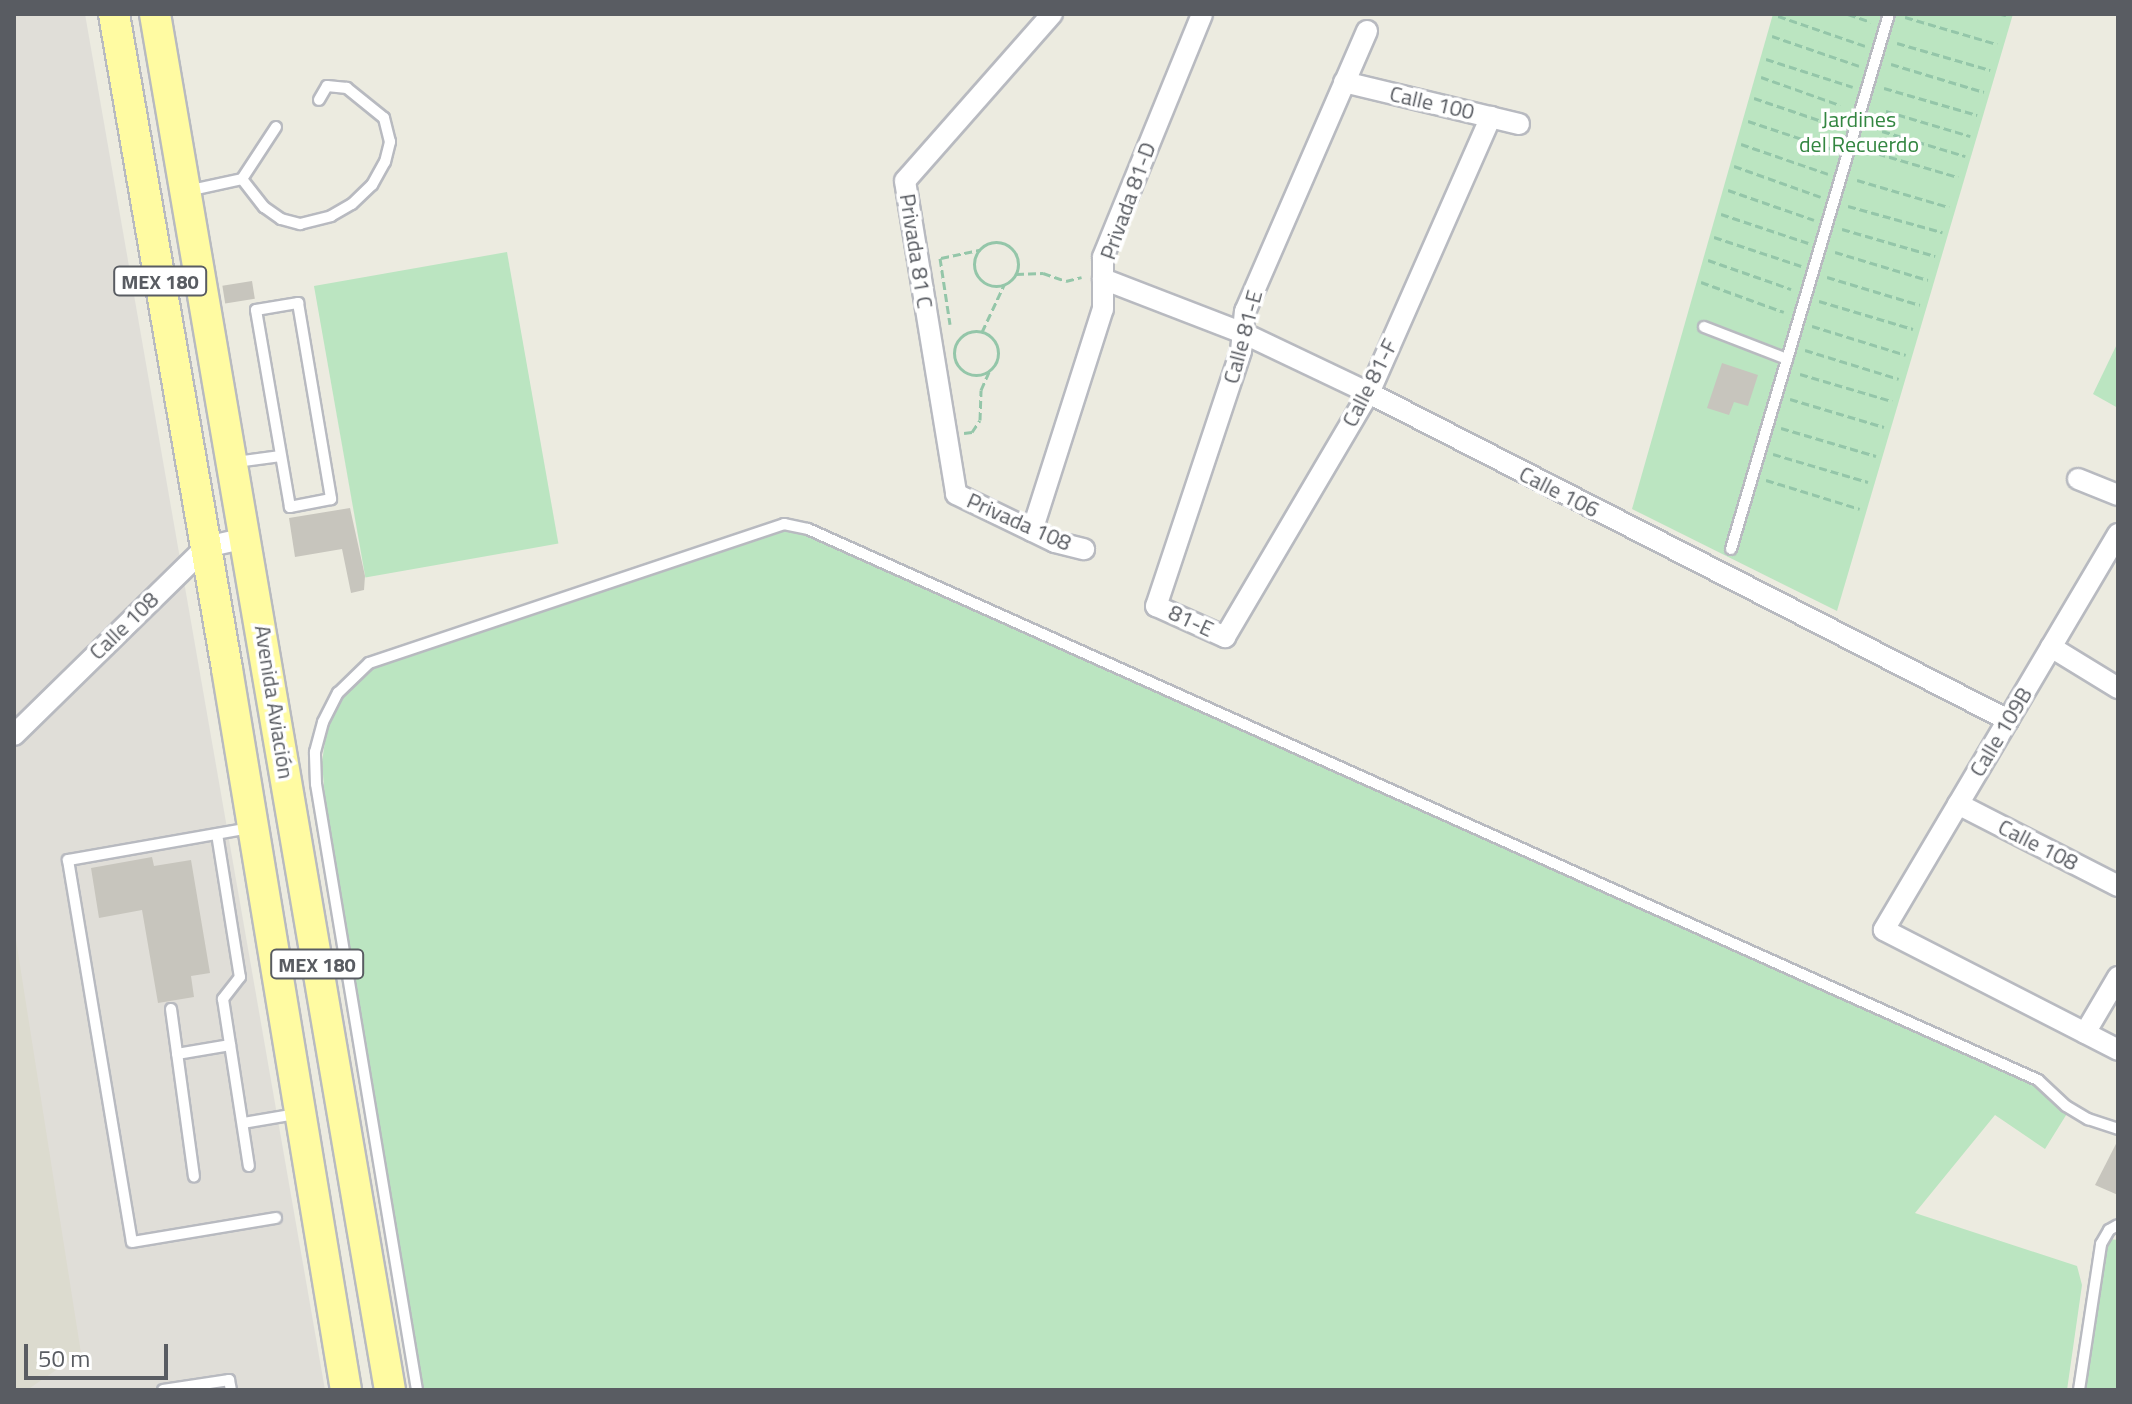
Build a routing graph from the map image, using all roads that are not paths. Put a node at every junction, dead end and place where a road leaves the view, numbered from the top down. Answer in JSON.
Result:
{"nodes":[{"id":1,"x":114,"y":14,"type":"edge"},
{"id":2,"x":155,"y":14,"type":"edge"},
{"id":3,"x":1052,"y":14,"type":"edge"},
{"id":4,"x":1202,"y":14,"type":"edge"},
{"id":5,"x":1889,"y":14,"type":"edge"},
{"id":6,"x":1367,"y":31,"type":"dead end"},
{"id":7,"x":1344,"y":82,"type":"junction"},
{"id":8,"x":319,"y":100,"type":"dead end"},
{"id":9,"x":1491,"y":117,"type":"junction"},
{"id":10,"x":1519,"y":124,"type":"dead end"},
{"id":11,"x":276,"y":127,"type":"dead end"},
{"id":12,"x":242,"y":179,"type":"junction"},
{"id":13,"x":185,"y":191,"type":"junction"},
{"id":14,"x":146,"y":199,"type":"junction"},
{"id":15,"x":1103,"y":279,"type":"junction"},
{"id":16,"x":1704,"y":327,"type":"dead end"},
{"id":17,"x":1243,"y":333,"type":"junction"},
{"id":18,"x":1787,"y":359,"type":"junction"},
{"id":19,"x":1369,"y":393,"type":"junction"},
{"id":20,"x":281,"y":456,"type":"junction"},
{"id":21,"x":234,"y":462,"type":"junction"},
{"id":22,"x":2078,"y":479,"type":"dead end"},
{"id":23,"x":956,"y":494,"type":"joint"},
{"id":24,"x":2118,"y":495,"type":"edge"},
{"id":25,"x":1032,"y":531,"type":"junction"},
{"id":26,"x":2118,"y":534,"type":"edge"},
{"id":27,"x":246,"y":538,"type":"junction"},
{"id":28,"x":206,"y":547,"type":"junction"},
{"id":29,"x":1084,"y":549,"type":"dead end"},
{"id":30,"x":1731,"y":549,"type":"dead end"},
{"id":31,"x":1156,"y":606,"type":"joint"},
{"id":32,"x":1225,"y":637,"type":"joint"},
{"id":33,"x":2051,"y":647,"type":"junction"},
{"id":34,"x":2118,"y":688,"type":"edge"},
{"id":35,"x":2008,"y":720,"type":"junction"},
{"id":36,"x":14,"y":735,"type":"edge"},
{"id":37,"x":1958,"y":804,"type":"junction"},
{"id":38,"x":253,"y":828,"type":"junction"},
{"id":39,"x":217,"y":834,"type":"junction"},
{"id":40,"x":2118,"y":886,"type":"edge"},
{"id":41,"x":2118,"y":977,"type":"edge"},
{"id":42,"x":171,"y":1009,"type":"dead end"},
{"id":43,"x":2085,"y":1033,"type":"junction"},
{"id":44,"x":230,"y":1045,"type":"junction"},
{"id":45,"x":2118,"y":1050,"type":"edge"},
{"id":46,"x":177,"y":1054,"type":"junction"},
{"id":47,"x":302,"y":1114,"type":"junction"},
{"id":48,"x":243,"y":1123,"type":"junction"},
{"id":49,"x":2118,"y":1129,"type":"edge"},
{"id":50,"x":249,"y":1166,"type":"dead end"},
{"id":51,"x":194,"y":1176,"type":"dead end"},
{"id":52,"x":276,"y":1218,"type":"dead end"},
{"id":53,"x":2118,"y":1225,"type":"edge"},
{"id":54,"x":163,"y":1390,"type":"edge"},
{"id":55,"x":231,"y":1390,"type":"edge"},
{"id":56,"x":346,"y":1390,"type":"edge"},
{"id":57,"x":390,"y":1390,"type":"edge"},
{"id":58,"x":417,"y":1390,"type":"edge"},
{"id":59,"x":2079,"y":1390,"type":"edge"}],
"edges":[{"from":1,"to":14,"type":"main road","name":"Avenida Aviación","number":"MEX 180"},
{"from":2,"to":13,"type":"main road","name":"Avenida Aviación","number":"MEX 180"},
{"from":3,"to":23,"type":"street","name":"Privada 81 C"},
{"from":4,"to":15,"type":"street","name":"Privada 81-D"},
{"from":5,"to":18,"type":"lane"},
{"from":6,"to":7,"type":"street","name":"Calle 81-E"},
{"from":7,"to":9,"type":"street","name":"Calle 100"},
{"from":7,"to":17,"type":"street","name":"Calle 81-E"},
{"from":8,"to":12,"type":"lane"},
{"from":9,"to":10,"type":"street","name":"Calle 100"},
{"from":9,"to":19,"type":"street","name":"Calle 81-F"},
{"from":11,"to":12,"type":"lane"},
{"from":12,"to":13,"type":"lane"},
{"from":13,"to":14,"type":"main road"},
{"from":13,"to":21,"type":"main road","name":"Avenida Aviación","number":"MEX 180"},
{"from":14,"to":28,"type":"main road","name":"Avenida Aviación","number":"MEX 180"},
{"from":15,"to":17,"type":"street","name":"Calle 106"},
{"from":15,"to":25,"type":"street","name":"Privada 81-D"},
{"from":16,"to":18,"type":"lane"},
{"from":17,"to":19,"type":"street","name":"Calle 106"},
{"from":17,"to":31,"type":"street","name":"Calle 81-E"},
{"from":18,"to":30,"type":"lane"},
{"from":19,"to":32,"type":"street","name":"Calle 81-F"},
{"from":19,"to":35,"type":"street","name":"Calle 106"},
{"from":20,"to":20,"type":"lane"},
{"from":20,"to":21,"type":"lane"},
{"from":21,"to":27,"type":"main road","name":"Avenida Aviación","number":"MEX 180"},
{"from":22,"to":24,"type":"street"},
{"from":23,"to":25,"type":"street","name":"Privada 108"},
{"from":25,"to":29,"type":"street","name":"Privada 108"},
{"from":26,"to":33,"type":"street","name":"Calle 109B"},
{"from":27,"to":28,"type":"street"},
{"from":27,"to":57,"type":"main road","name":"Avenida Aviación","number":"MEX 180"},
{"from":28,"to":36,"type":"street","name":"Calle 108"},
{"from":28,"to":38,"type":"main road","name":"Avenida Aviación","number":"MEX 180"},
{"from":31,"to":32,"type":"street","name":"81-E"},
{"from":33,"to":34,"type":"street"},
{"from":33,"to":35,"type":"street","name":"Calle 109B"},
{"from":35,"to":37,"type":"street","name":"Calle 109B"},
{"from":37,"to":40,"type":"street","name":"Calle 108"},
{"from":37,"to":43,"type":"street","name":"Calle 109B"},
{"from":38,"to":39,"type":"lane"},
{"from":38,"to":47,"type":"main road","name":"Avenida Aviación","number":"MEX 180"},
{"from":39,"to":44,"type":"lane"},
{"from":39,"to":52,"type":"lane"},
{"from":41,"to":43,"type":"street"},
{"from":42,"to":46,"type":"lane"},
{"from":43,"to":45,"type":"street"},
{"from":44,"to":46,"type":"lane"},
{"from":44,"to":48,"type":"lane"},
{"from":46,"to":51,"type":"lane"},
{"from":47,"to":48,"type":"lane"},
{"from":47,"to":56,"type":"main road","name":"Avenida Aviación","number":"MEX 180"},
{"from":48,"to":50,"type":"lane"},
{"from":49,"to":58,"type":"lane"},
{"from":53,"to":59,"type":"lane"},
{"from":54,"to":55,"type":"lane"}]}
